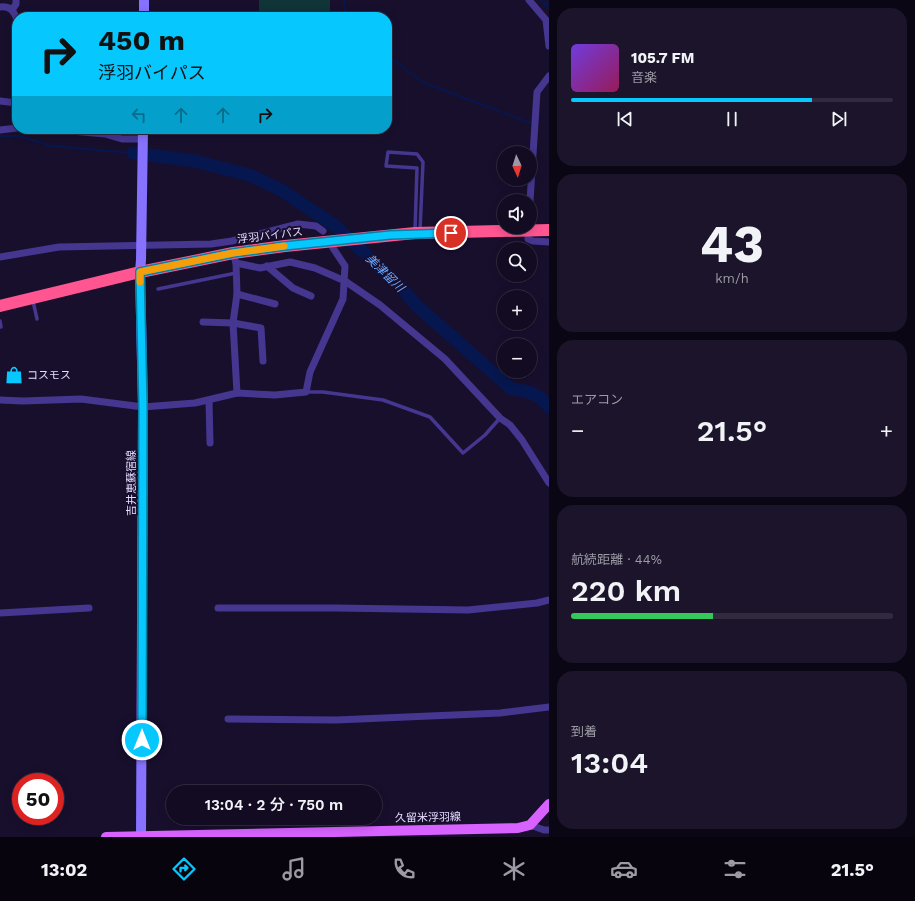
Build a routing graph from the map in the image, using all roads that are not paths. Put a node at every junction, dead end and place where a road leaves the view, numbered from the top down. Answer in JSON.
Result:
{"nodes":[{"id":1,"x":16,"y":0,"type":"edge"},
{"id":2,"x":144,"y":0,"type":"edge"},
{"id":3,"x":529,"y":0,"type":"edge"},
{"id":4,"x":0,"y":7,"type":"edge"},
{"id":5,"x":12,"y":10,"type":"joint"},
{"id":6,"x":144,"y":12,"type":"edge"},
{"id":7,"x":547,"y":18,"type":"edge"},
{"id":8,"x":549,"y":46,"type":"edge"},
{"id":9,"x":549,"y":76,"type":"edge"},
{"id":10,"x":0,"y":101,"type":"edge"},
{"id":11,"x":12,"y":102,"type":"edge"},
{"id":12,"x":12,"y":129,"type":"edge"},
{"id":13,"x":0,"y":130,"type":"edge"},
{"id":14,"x":105,"y":134,"type":"edge"},
{"id":15,"x":143,"y":139,"type":"edge"},
{"id":16,"x":530,"y":194,"type":"edge"},
{"id":17,"x":537,"y":229,"type":"edge"},
{"id":18,"x":497,"y":230,"type":"edge"},
{"id":19,"x":549,"y":230,"type":"edge"},
{"id":20,"x":323,"y":231,"type":"dead end"},
{"id":21,"x":417,"y":233,"type":"junction"},
{"id":22,"x":528,"y":234,"type":"edge"},
{"id":23,"x":549,"y":242,"type":"edge"},
{"id":24,"x":142,"y":245,"type":"junction"},
{"id":25,"x":334,"y":245,"type":"junction"},
{"id":26,"x":0,"y":257,"type":"edge"},
{"id":27,"x":235,"y":258,"type":"junction"},
{"id":28,"x":267,"y":266,"type":"junction"},
{"id":29,"x":140,"y":272,"type":"junction"},
{"id":30,"x":236,"y":273,"type":"junction"},
{"id":31,"x":345,"y":281,"type":"junction"},
{"id":32,"x":158,"y":289,"type":"dead end"},
{"id":33,"x":237,"y":294,"type":"junction"},
{"id":34,"x":311,"y":296,"type":"dead end"},
{"id":35,"x":32,"y":298,"type":"junction"},
{"id":36,"x":276,"y":304,"type":"dead end"},
{"id":37,"x":0,"y":306,"type":"edge"},
{"id":38,"x":37,"y":319,"type":"dead end"},
{"id":39,"x":0,"y":321,"type":"edge"},
{"id":40,"x":203,"y":322,"type":"dead end"},
{"id":41,"x":233,"y":323,"type":"junction"},
{"id":42,"x":1,"y":327,"type":"dead end"},
{"id":43,"x":263,"y":361,"type":"dead end"},
{"id":44,"x":306,"y":392,"type":"junction"},
{"id":45,"x":237,"y":393,"type":"junction"},
{"id":46,"x":0,"y":400,"type":"edge"},
{"id":47,"x":209,"y":400,"type":"junction"},
{"id":48,"x":143,"y":407,"type":"junction"},
{"id":49,"x":500,"y":418,"type":"junction"},
{"id":50,"x":210,"y":443,"type":"dead end"},
{"id":51,"x":549,"y":483,"type":"edge"},
{"id":52,"x":549,"y":600,"type":"edge"},
{"id":53,"x":89,"y":608,"type":"dead end"},
{"id":54,"x":218,"y":608,"type":"dead end"},
{"id":55,"x":0,"y":613,"type":"edge"},
{"id":56,"x":549,"y":707,"type":"edge"},
{"id":57,"x":228,"y":718,"type":"dead end"},
{"id":58,"x":549,"y":804,"type":"edge"},
{"id":59,"x":530,"y":825,"type":"junction"},
{"id":60,"x":549,"y":830,"type":"edge"},
{"id":61,"x":141,"y":836,"type":"edge"},
{"id":62,"x":207,"y":836,"type":"edge"},
{"id":63,"x":106,"y":837,"type":"edge"}],
"edges":[{"from":1,"to":5,"type":"street"},
{"from":2,"to":6,"type":"main road"},
{"from":3,"to":7,"type":"street"},
{"from":4,"to":5,"type":"street"},
{"from":7,"to":8,"type":"street"},
{"from":9,"to":16,"type":"street"},
{"from":10,"to":11,"type":"street"},
{"from":12,"to":13,"type":"street"},
{"from":14,"to":15,"type":"street"},
{"from":15,"to":24,"type":"main road","name":"吉井恵蘇宿線"},
{"from":17,"to":19,"type":"highway","name":"浮羽バイパス"},
{"from":18,"to":21,"type":"highway","name":"浮羽バイパス"},
{"from":20,"to":24,"type":"street"},
{"from":21,"to":21,"type":"lane"},
{"from":21,"to":25,"type":"highway","name":"浮羽バイパス"},
{"from":22,"to":23,"type":"street"},
{"from":24,"to":26,"type":"street"},
{"from":24,"to":29,"type":"main road","name":"吉井恵蘇宿線"},
{"from":25,"to":27,"type":"highway","name":"浮羽バイパス"},
{"from":25,"to":31,"type":"street"},
{"from":27,"to":28,"type":"street"},
{"from":27,"to":29,"type":"highway","name":"浮羽バイパス"},
{"from":27,"to":30,"type":"street"},
{"from":28,"to":31,"type":"street"},
{"from":28,"to":34,"type":"street"},
{"from":29,"to":35,"type":"highway","name":"浮羽バイパス"},
{"from":29,"to":48,"type":"main road","name":"吉井恵蘇宿線"},
{"from":30,"to":32,"type":"lane"},
{"from":30,"to":33,"type":"street"},
{"from":31,"to":44,"type":"street"},
{"from":31,"to":49,"type":"street"},
{"from":33,"to":36,"type":"street"},
{"from":33,"to":41,"type":"street"},
{"from":35,"to":37,"type":"highway","name":"浮羽バイパス"},
{"from":35,"to":38,"type":"lane"},
{"from":39,"to":42,"type":"lane"},
{"from":40,"to":41,"type":"street"},
{"from":41,"to":43,"type":"street"},
{"from":41,"to":45,"type":"street"},
{"from":44,"to":45,"type":"street"},
{"from":44,"to":49,"type":"lane"},
{"from":45,"to":47,"type":"street"},
{"from":46,"to":48,"type":"street"},
{"from":47,"to":48,"type":"street"},
{"from":47,"to":50,"type":"street"},
{"from":48,"to":61,"type":"main road","name":"吉井恵蘇宿線"},
{"from":49,"to":51,"type":"street"},
{"from":52,"to":54,"type":"street"},
{"from":53,"to":55,"type":"street"},
{"from":56,"to":57,"type":"street"},
{"from":58,"to":59,"type":"main road"},
{"from":59,"to":60,"type":"street"},
{"from":59,"to":62,"type":"main road","name":"久留米浮羽線"},
{"from":61,"to":62,"type":"main road","name":"久留米浮羽線"},
{"from":61,"to":63,"type":"main road","name":"久留米浮羽線"}]}
